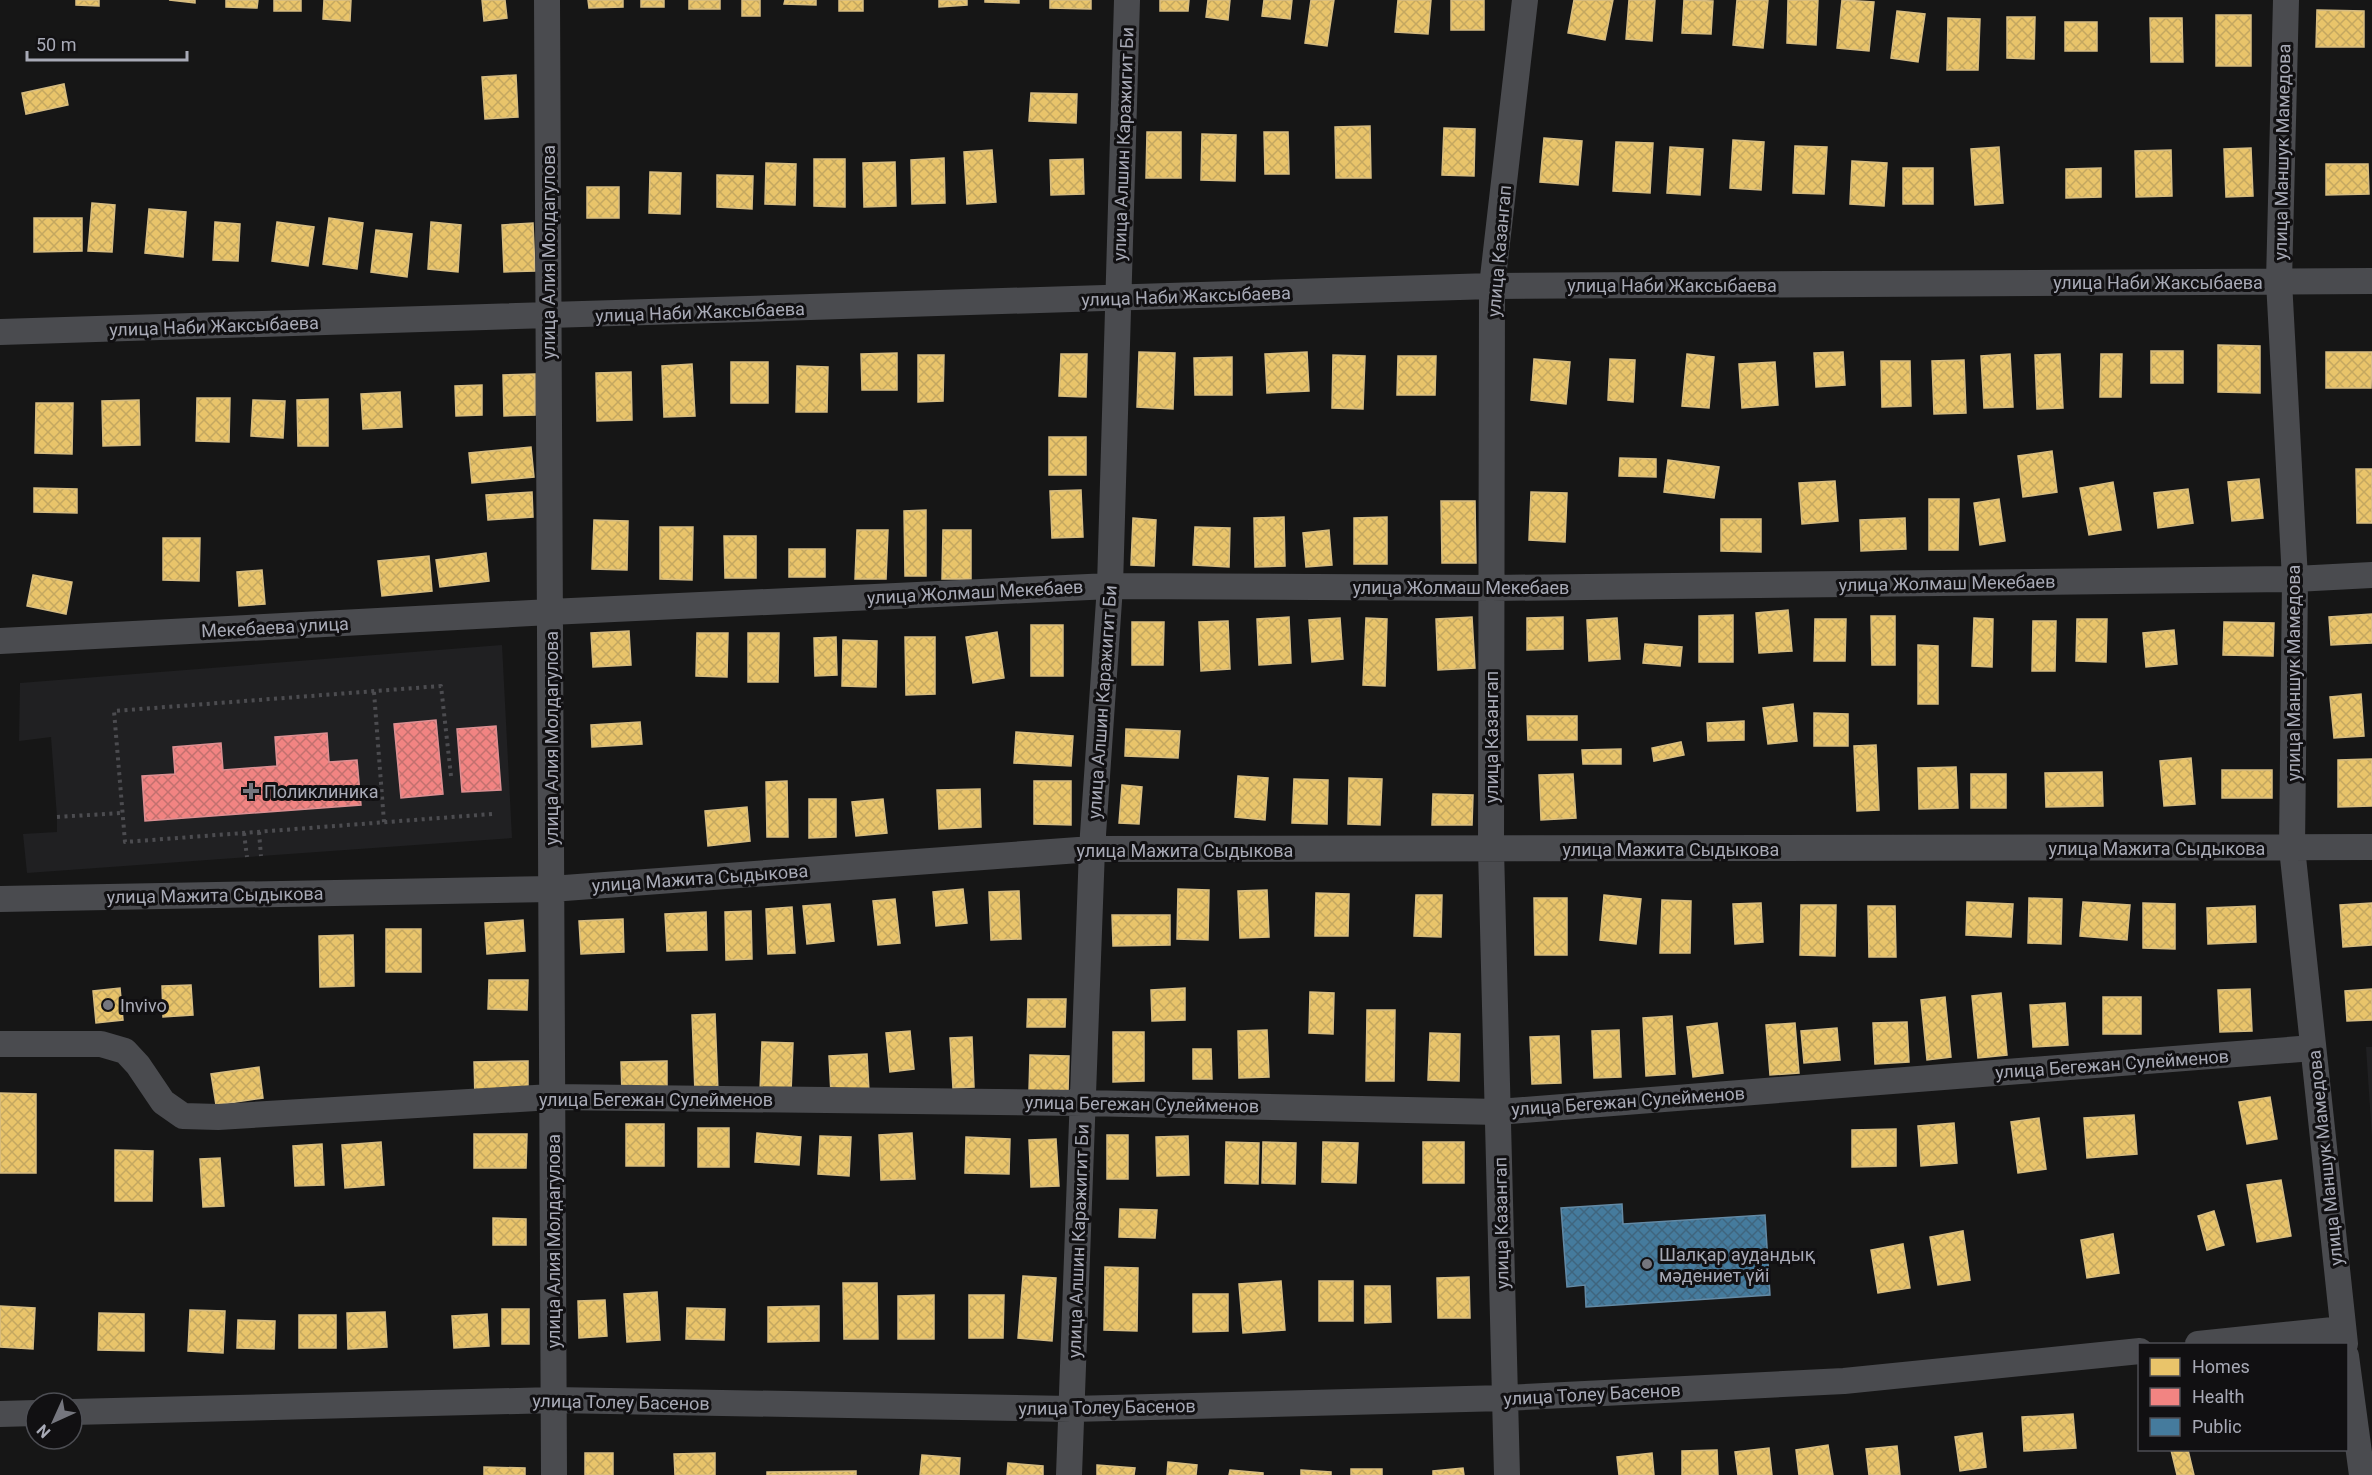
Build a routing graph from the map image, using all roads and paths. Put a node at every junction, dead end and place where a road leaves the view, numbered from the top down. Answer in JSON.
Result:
{"nodes":[{"id":1,"x":547,"y":0,"type":"edge"},
{"id":2,"x":1127,"y":0,"type":"edge"},
{"id":3,"x":1525,"y":0,"type":"edge"},
{"id":4,"x":2286,"y":0,"type":"edge"},
{"id":5,"x":2372,"y":281,"type":"edge"},
{"id":6,"x":2279,"y":282,"type":"junction"},
{"id":7,"x":1492,"y":286,"type":"junction"},
{"id":8,"x":1119,"y":298,"type":"junction"},
{"id":9,"x":549,"y":316,"type":"junction"},
{"id":10,"x":0,"y":332,"type":"edge"},
{"id":11,"x":2372,"y":575,"type":"edge"},
{"id":12,"x":2295,"y":579,"type":"junction"},
{"id":13,"x":1110,"y":586,"type":"junction"},
{"id":14,"x":1492,"y":588,"type":"junction"},
{"id":15,"x":550,"y":612,"type":"junction"},
{"id":16,"x":0,"y":641,"type":"edge"},
{"id":17,"x":374,"y":691,"type":"junction"},
{"id":18,"x":451,"y":776,"type":"dead end"},
{"id":19,"x":121,"y":813,"type":"junction"},
{"id":20,"x":492,"y":814,"type":"dead end"},
{"id":21,"x":57,"y":817,"type":"dead end"},
{"id":22,"x":384,"y":822,"type":"junction"},
{"id":23,"x":259,"y":832,"type":"junction"},
{"id":24,"x":244,"y":833,"type":"junction"},
{"id":25,"x":2372,"y":847,"type":"edge"},
{"id":26,"x":2292,"y":848,"type":"junction"},
{"id":27,"x":1092,"y":849,"type":"junction"},
{"id":28,"x":1491,"y":849,"type":"junction"},
{"id":29,"x":261,"y":856,"type":"dead end"},
{"id":30,"x":247,"y":857,"type":"dead end"},
{"id":31,"x":551,"y":890,"type":"junction"},
{"id":32,"x":0,"y":899,"type":"edge"},
{"id":33,"x":0,"y":1044,"type":"edge"},
{"id":34,"x":2313,"y":1048,"type":"junction"},
{"id":35,"x":552,"y":1097,"type":"junction"},
{"id":36,"x":1083,"y":1103,"type":"junction"},
{"id":37,"x":1498,"y":1112,"type":"junction"},
{"id":38,"x":2344,"y":1337,"type":"edge"},
{"id":39,"x":2219,"y":1343,"type":"edge"},
{"id":40,"x":2138,"y":1351,"type":"edge"},
{"id":41,"x":2348,"y":1371,"type":"edge"},
{"id":42,"x":1505,"y":1398,"type":"junction"},
{"id":43,"x":554,"y":1400,"type":"junction"},
{"id":44,"x":1071,"y":1409,"type":"junction"},
{"id":45,"x":84,"y":1412,"type":"edge"},
{"id":46,"x":24,"y":1413,"type":"edge"},
{"id":47,"x":0,"y":1414,"type":"edge"},
{"id":48,"x":554,"y":1475,"type":"edge"},
{"id":49,"x":1069,"y":1475,"type":"edge"},
{"id":50,"x":1507,"y":1475,"type":"edge"},
{"id":51,"x":2362,"y":1475,"type":"edge"}],
"edges":[{"from":1,"to":9,"type":"street","name":"улица Алия Молдагулова"},
{"from":2,"to":8,"type":"street","name":"улица Алшин Каражигит Би"},
{"from":3,"to":7,"type":"street","name":"улица Казангап"},
{"from":4,"to":6,"type":"street","name":"улица Маншук Мамедова"},
{"from":5,"to":6,"type":"street","name":"улица Наби Жаксыбаева"},
{"from":6,"to":7,"type":"street","name":"улица Наби Жаксыбаева"},
{"from":6,"to":12,"type":"street","name":"улица Маншук Мамедова"},
{"from":7,"to":8,"type":"street","name":"улица Наби Жаксыбаева"},
{"from":7,"to":14,"type":"street","name":"улица Казангап"},
{"from":8,"to":9,"type":"street","name":"улица Наби Жаксыбаева"},
{"from":8,"to":13,"type":"street","name":"улица Алшин Каражигит Би"},
{"from":9,"to":10,"type":"street","name":"улица Наби Жаксыбаева"},
{"from":9,"to":15,"type":"street","name":"улица Алия Молдагулова"},
{"from":11,"to":12,"type":"street","name":"улица Жолмаш Мекебаев"},
{"from":12,"to":14,"type":"street","name":"улица Жолмаш Мекебаев"},
{"from":12,"to":26,"type":"street","name":"улица Маншук Мамедова"},
{"from":13,"to":14,"type":"street","name":"улица Жолмаш Мекебаев"},
{"from":13,"to":15,"type":"street","name":"улица Жолмаш Мекебаев"},
{"from":13,"to":27,"type":"street","name":"улица Алшин Каражигит Би"},
{"from":14,"to":28,"type":"street","name":"улица Казангап"},
{"from":15,"to":16,"type":"street","name":"Мекебаева улица"},
{"from":15,"to":31,"type":"street","name":"улица Алия Молдагулова"},
{"from":17,"to":18,"type":"path"},
{"from":17,"to":19,"type":"path"},
{"from":17,"to":22,"type":"path"},
{"from":19,"to":21,"type":"path"},
{"from":19,"to":24,"type":"path"},
{"from":20,"to":22,"type":"path"},
{"from":22,"to":23,"type":"path"},
{"from":23,"to":24,"type":"path"},
{"from":23,"to":29,"type":"path"},
{"from":24,"to":30,"type":"path"},
{"from":25,"to":26,"type":"street","name":"улица Мажита Сыдыкова"},
{"from":26,"to":28,"type":"street","name":"улица Мажита Сыдыкова"},
{"from":26,"to":34,"type":"street","name":"улица Маншук Мамедова"},
{"from":27,"to":28,"type":"street","name":"улица Мажита Сыдыкова"},
{"from":27,"to":31,"type":"street","name":"улица Мажита Сыдыкова"},
{"from":27,"to":36,"type":"street","name":"улица Алшин Каражигит Би"},
{"from":28,"to":37,"type":"street","name":"улица Казангап"},
{"from":31,"to":32,"type":"street","name":"улица Мажита Сыдыкова"},
{"from":31,"to":35,"type":"street","name":"улица Алия Молдагулова"},
{"from":33,"to":35,"type":"street","name":"улица Бегежан Сулейменов"},
{"from":34,"to":37,"type":"street","name":"улица Бегежан Сулейменов"},
{"from":34,"to":38,"type":"street","name":"улица Маншук Мамедова"},
{"from":35,"to":36,"type":"street","name":"улица Бегежан Сулейменов"},
{"from":35,"to":43,"type":"street","name":"улица Алия Молдагулова"},
{"from":36,"to":37,"type":"street","name":"улица Бегежан Сулейменов"},
{"from":36,"to":44,"type":"street","name":"улица Алшин Каражигит Би"},
{"from":37,"to":42,"type":"street","name":"улица Казангап"},
{"from":38,"to":39,"type":"street"},
{"from":40,"to":42,"type":"street","name":"улица Толеу Басенов"},
{"from":41,"to":51,"type":"street"},
{"from":42,"to":44,"type":"street","name":"улица Толеу Басенов"},
{"from":42,"to":50,"type":"street","name":"улица Казангап"},
{"from":43,"to":44,"type":"street","name":"улица Толеу Басенов"},
{"from":43,"to":45,"type":"street","name":"улица Толеу Басенов"},
{"from":43,"to":48,"type":"street","name":"улица Алия Молдагулова"},
{"from":44,"to":49,"type":"street","name":"улица Алшин Каражигит Би"},
{"from":46,"to":47,"type":"street"}]}
